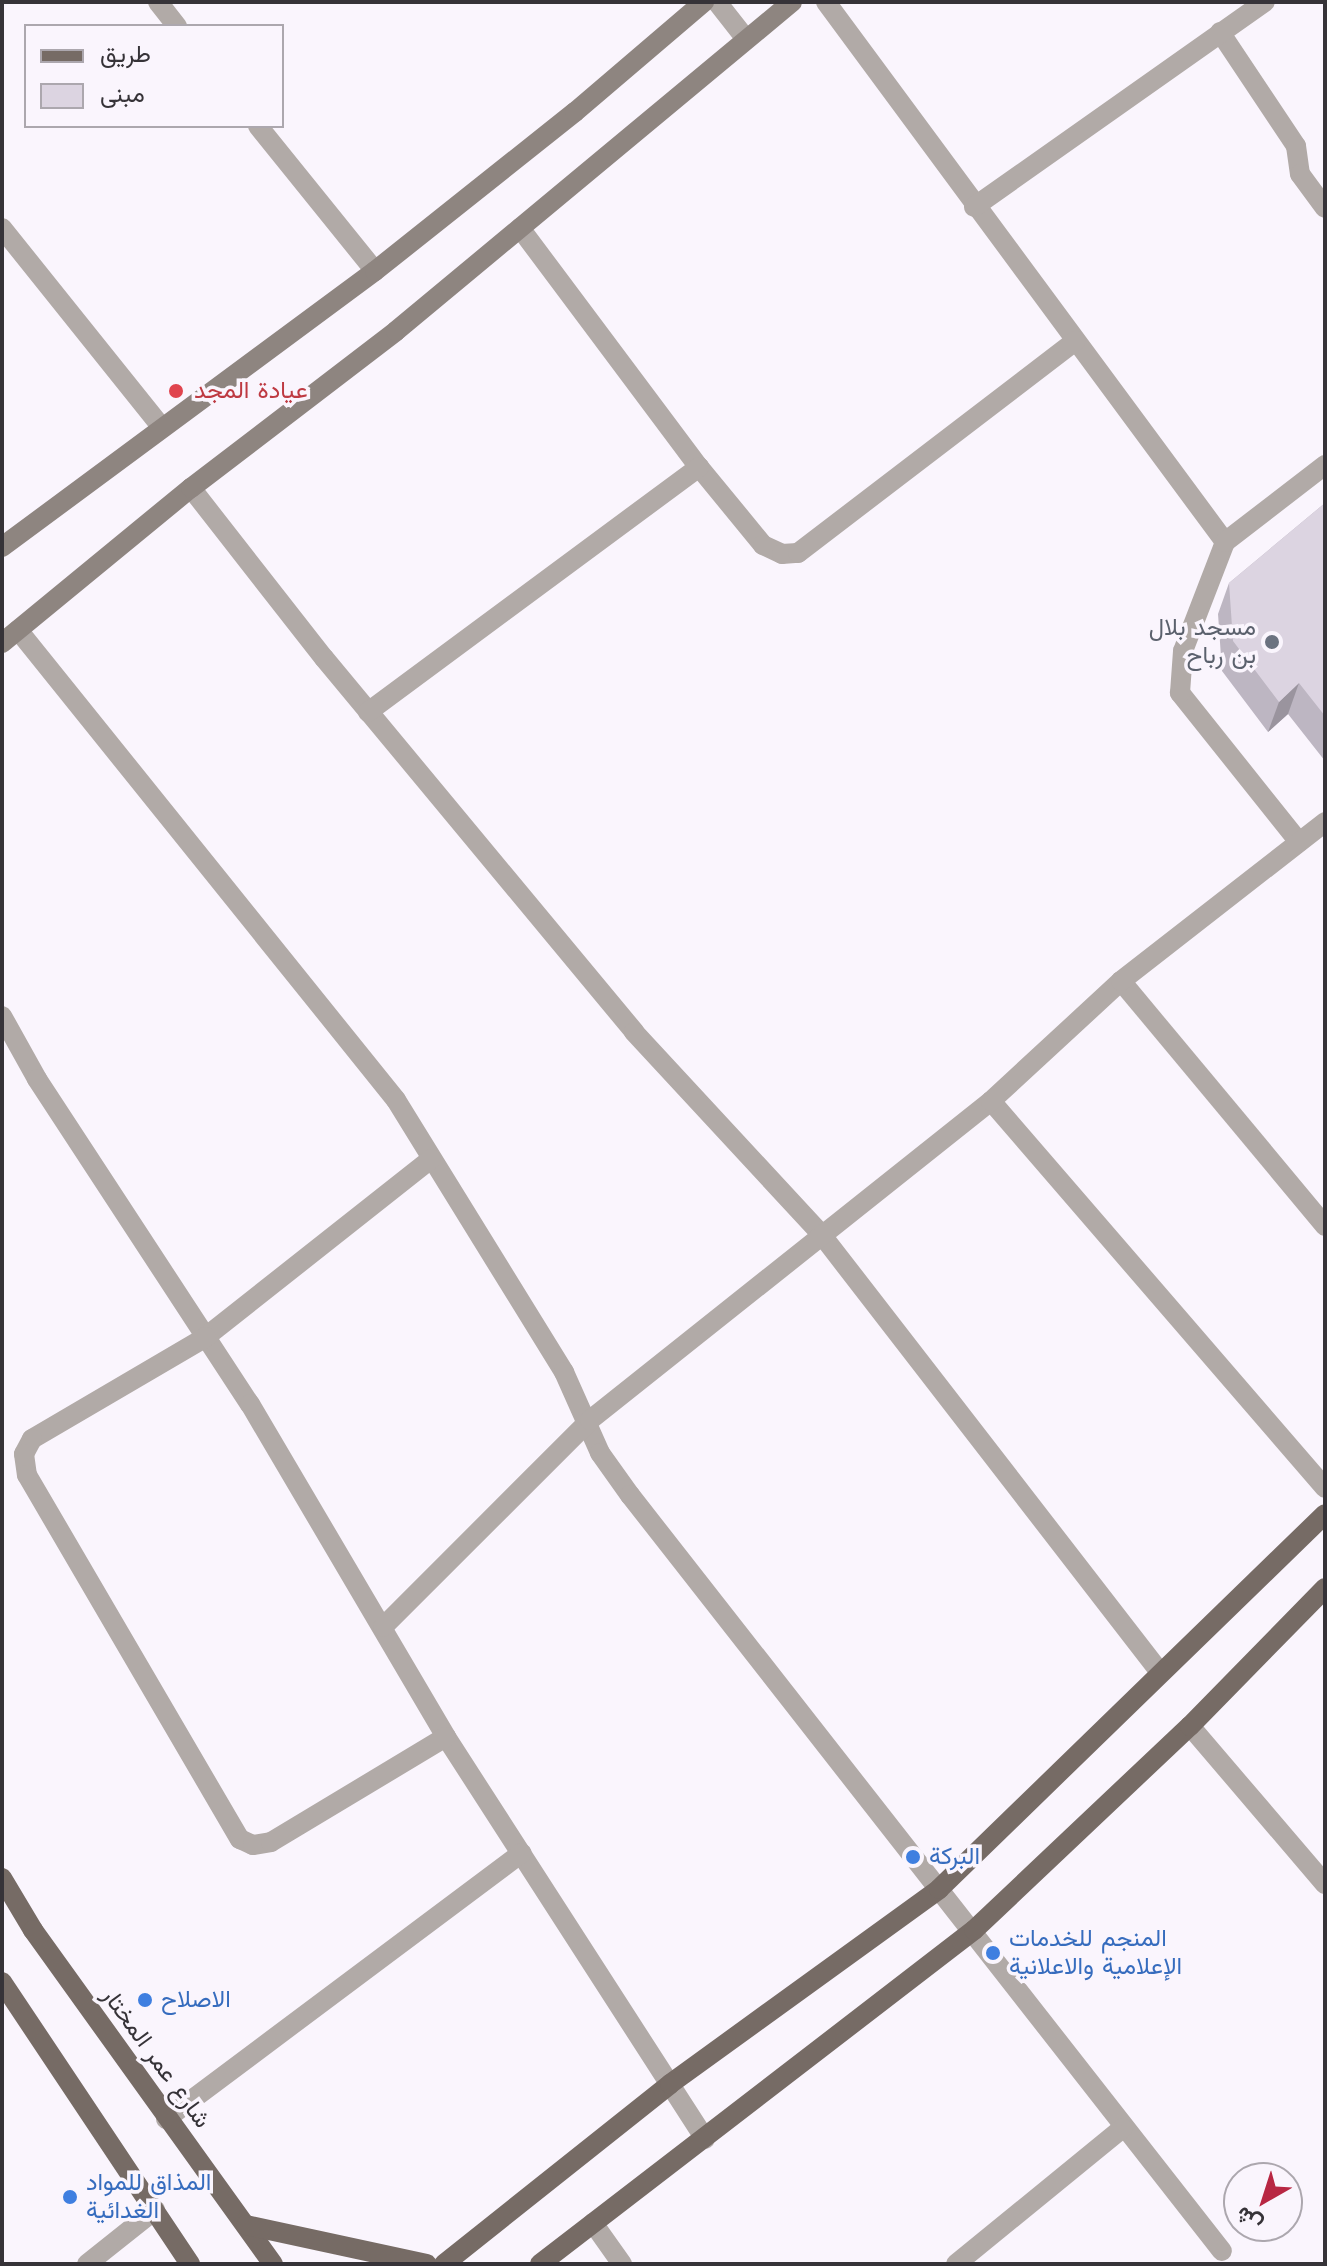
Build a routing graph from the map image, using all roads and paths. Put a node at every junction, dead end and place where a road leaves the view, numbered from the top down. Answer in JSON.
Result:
{"nodes":[{"id":1,"x":158,"y":2,"type":"edge"},
{"id":2,"x":704,"y":2,"type":"edge"},
{"id":3,"x":717,"y":2,"type":"edge"},
{"id":4,"x":792,"y":2,"type":"edge"},
{"id":5,"x":826,"y":2,"type":"edge"},
{"id":6,"x":1265,"y":2,"type":"edge"},
{"id":7,"x":175,"y":24,"type":"edge"},
{"id":8,"x":1220,"y":32,"type":"junction"},
{"id":9,"x":746,"y":39,"type":"junction"},
{"id":10,"x":260,"y":128,"type":"edge"},
{"id":11,"x":974,"y":207,"type":"junction"},
{"id":12,"x":1325,"y":208,"type":"edge"},
{"id":13,"x":2,"y":228,"type":"edge"},
{"id":14,"x":520,"y":228,"type":"junction"},
{"id":15,"x":375,"y":271,"type":"junction"},
{"id":16,"x":1075,"y":341,"type":"junction"},
{"id":17,"x":162,"y":428,"type":"junction"},
{"id":18,"x":1325,"y":465,"type":"edge"},
{"id":19,"x":699,"y":467,"type":"junction"},
{"id":20,"x":191,"y":488,"type":"junction"},
{"id":21,"x":1225,"y":542,"type":"junction"},
{"id":22,"x":2,"y":547,"type":"edge"},
{"id":23,"x":18,"y":630,"type":"junction"},
{"id":24,"x":2,"y":643,"type":"edge"},
{"id":25,"x":368,"y":712,"type":"junction"},
{"id":26,"x":1325,"y":822,"type":"edge"},
{"id":27,"x":1299,"y":842,"type":"junction"},
{"id":28,"x":1121,"y":981,"type":"junction"},
{"id":29,"x":2,"y":1016,"type":"edge"},
{"id":30,"x":991,"y":1101,"type":"junction"},
{"id":31,"x":431,"y":1159,"type":"junction"},
{"id":32,"x":1325,"y":1226,"type":"edge"},
{"id":33,"x":821,"y":1234,"type":"junction"},
{"id":34,"x":206,"y":1337,"type":"junction"},
{"id":35,"x":590,"y":1420,"type":"junction"},
{"id":36,"x":1325,"y":1488,"type":"edge"},
{"id":37,"x":1325,"y":1514,"type":"edge"},
{"id":38,"x":1325,"y":1588,"type":"edge"},
{"id":39,"x":383,"y":1627,"type":"junction"},
{"id":40,"x":1159,"y":1671,"type":"junction"},
{"id":41,"x":1190,"y":1726,"type":"junction"},
{"id":42,"x":446,"y":1737,"type":"junction"},
{"id":43,"x":521,"y":1853,"type":"junction"},
{"id":44,"x":2,"y":1878,"type":"edge"},
{"id":45,"x":1325,"y":1884,"type":"edge"},
{"id":46,"x":939,"y":1889,"type":"junction"},
{"id":47,"x":974,"y":1930,"type":"junction"},
{"id":48,"x":2,"y":1982,"type":"edge"},
{"id":49,"x":670,"y":2084,"type":"junction"},
{"id":50,"x":166,"y":2119,"type":"junction"},
{"id":51,"x":1123,"y":2128,"type":"junction"},
{"id":52,"x":705,"y":2139,"type":"junction"},
{"id":53,"x":155,"y":2210,"type":"junction"},
{"id":54,"x":593,"y":2223,"type":"junction"},
{"id":55,"x":246,"y":2225,"type":"junction"},
{"id":56,"x":1222,"y":2251,"type":"dead end"},
{"id":57,"x":87,"y":2264,"type":"edge"},
{"id":58,"x":190,"y":2264,"type":"edge"},
{"id":59,"x":273,"y":2264,"type":"edge"},
{"id":60,"x":427,"y":2264,"type":"edge"},
{"id":61,"x":444,"y":2264,"type":"edge"},
{"id":62,"x":540,"y":2264,"type":"edge"},
{"id":63,"x":622,"y":2264,"type":"edge"},
{"id":64,"x":956,"y":2264,"type":"edge"}],
"edges":[{"from":1,"to":7,"type":"street"},
{"from":2,"to":15,"type":"main road"},
{"from":3,"to":9,"type":"street"},
{"from":4,"to":9,"type":"main road"},
{"from":5,"to":11,"type":"street"},
{"from":6,"to":8,"type":"street"},
{"from":8,"to":11,"type":"street"},
{"from":8,"to":12,"type":"street"},
{"from":9,"to":14,"type":"main road"},
{"from":10,"to":15,"type":"street"},
{"from":11,"to":16,"type":"street"},
{"from":13,"to":17,"type":"street"},
{"from":14,"to":19,"type":"street"},
{"from":14,"to":20,"type":"main road"},
{"from":15,"to":17,"type":"main road"},
{"from":16,"to":19,"type":"street"},
{"from":16,"to":21,"type":"street"},
{"from":17,"to":22,"type":"main road"},
{"from":18,"to":21,"type":"street"},
{"from":19,"to":25,"type":"street"},
{"from":20,"to":23,"type":"main road"},
{"from":20,"to":25,"type":"street"},
{"from":21,"to":27,"type":"street"},
{"from":23,"to":24,"type":"main road"},
{"from":23,"to":31,"type":"street"},
{"from":25,"to":33,"type":"street"},
{"from":26,"to":27,"type":"street"},
{"from":27,"to":28,"type":"street"},
{"from":28,"to":30,"type":"street"},
{"from":28,"to":32,"type":"street"},
{"from":29,"to":34,"type":"street"},
{"from":30,"to":33,"type":"street"},
{"from":30,"to":36,"type":"street"},
{"from":31,"to":34,"type":"street"},
{"from":31,"to":35,"type":"street"},
{"from":33,"to":35,"type":"street"},
{"from":33,"to":40,"type":"street"},
{"from":34,"to":39,"type":"street"},
{"from":34,"to":42,"type":"street"},
{"from":35,"to":39,"type":"street"},
{"from":35,"to":46,"type":"street"},
{"from":37,"to":40,"type":"main road"},
{"from":38,"to":41,"type":"main road"},
{"from":39,"to":42,"type":"street"},
{"from":40,"to":46,"type":"main road"},
{"from":41,"to":45,"type":"street"},
{"from":41,"to":47,"type":"main road"},
{"from":42,"to":43,"type":"street"},
{"from":43,"to":49,"type":"street"},
{"from":43,"to":50,"type":"street"},
{"from":44,"to":50,"type":"main road","name":"شارع عمر المختار"},
{"from":46,"to":47,"type":"street"},
{"from":46,"to":49,"type":"main road"},
{"from":47,"to":51,"type":"street"},
{"from":47,"to":52,"type":"main road"},
{"from":48,"to":53,"type":"main road"},
{"from":49,"to":52,"type":"street"},
{"from":49,"to":61,"type":"main road"},
{"from":50,"to":55,"type":"main road","name":"شارع عمر المختار"},
{"from":51,"to":56,"type":"street"},
{"from":51,"to":64,"type":"street"},
{"from":52,"to":54,"type":"main road"},
{"from":53,"to":57,"type":"street"},
{"from":53,"to":58,"type":"main road"},
{"from":54,"to":62,"type":"main road"},
{"from":54,"to":63,"type":"street"},
{"from":55,"to":59,"type":"main road","name":"شارع عمر المختار"},
{"from":55,"to":60,"type":"main road"}]}
